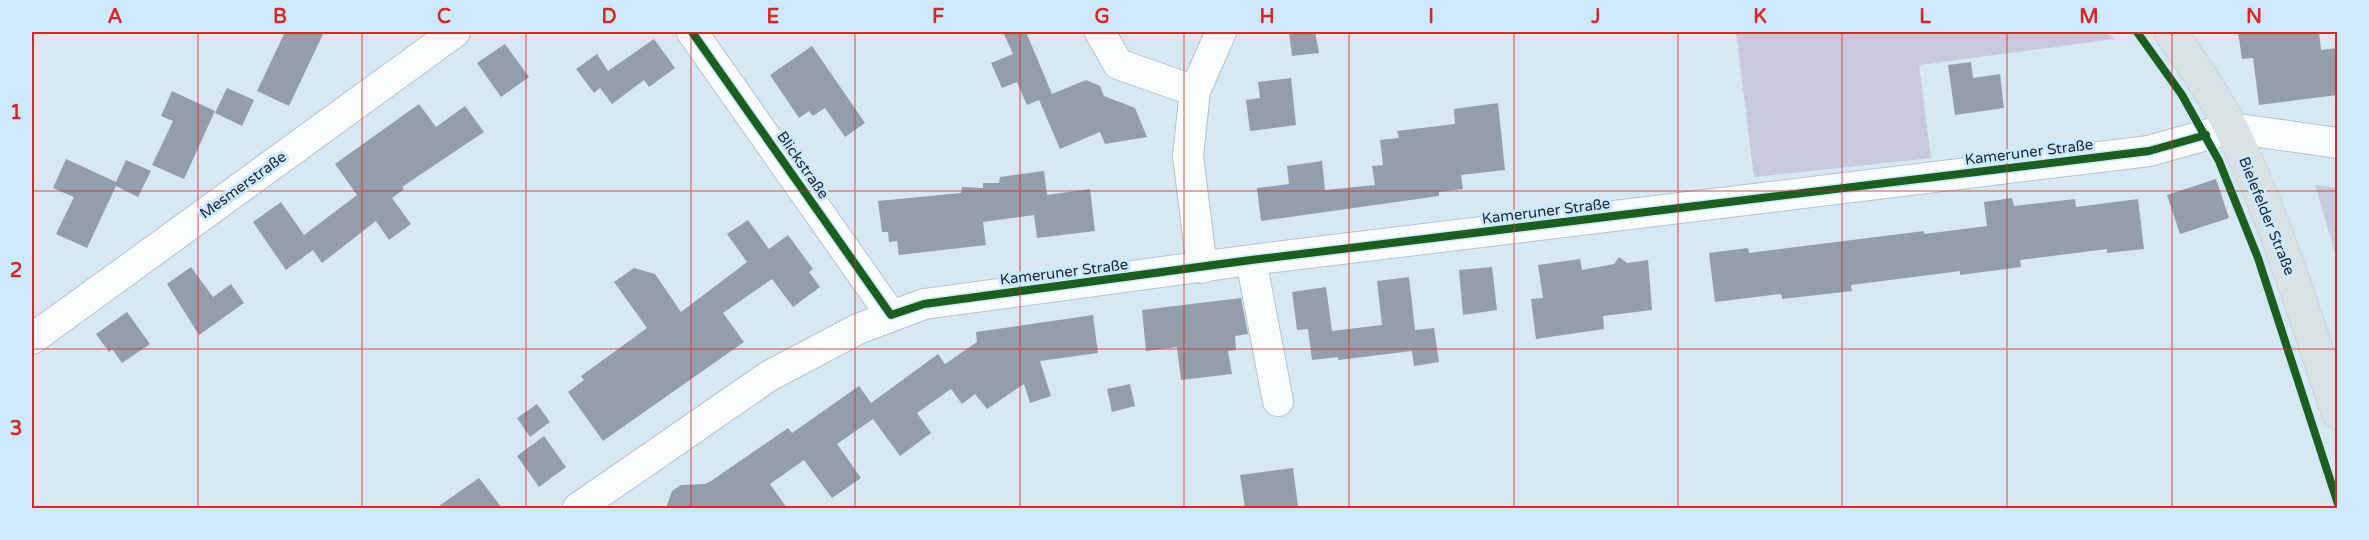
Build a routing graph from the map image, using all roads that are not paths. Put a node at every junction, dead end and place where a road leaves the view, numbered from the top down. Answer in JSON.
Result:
{"nodes":[{"id":1,"x":455,"y":32,"type":"edge"},
{"id":2,"x":692,"y":32,"type":"edge"},
{"id":3,"x":1100,"y":32,"type":"edge"},
{"id":4,"x":1221,"y":32,"type":"edge"},
{"id":5,"x":2170,"y":32,"type":"edge"},
{"id":6,"x":1195,"y":91,"type":"junction"},
{"id":7,"x":2230,"y":128,"type":"junction"},
{"id":8,"x":2337,"y":143,"type":"edge"},
{"id":9,"x":1251,"y":260,"type":"junction"},
{"id":10,"x":1202,"y":268,"type":"junction"},
{"id":11,"x":891,"y":315,"type":"junction"},
{"id":12,"x":32,"y":339,"type":"edge"},
{"id":13,"x":1278,"y":401,"type":"dead end"},
{"id":14,"x":2337,"y":413,"type":"edge"},
{"id":15,"x":578,"y":508,"type":"edge"}],
"edges":[{"from":1,"to":12,"type":"street","name":"Mesmerstraße"},
{"from":2,"to":11,"type":"street","name":"Blickstraße"},
{"from":3,"to":6,"type":"street"},
{"from":4,"to":6,"type":"street"},
{"from":5,"to":7,"type":"main road","name":"Bielefelder Straße"},
{"from":6,"to":10,"type":"street"},
{"from":7,"to":8,"type":"street"},
{"from":7,"to":9,"type":"street","name":"Kameruner Straße"},
{"from":7,"to":14,"type":"main road","name":"Bielefelder Straße"},
{"from":9,"to":10,"type":"street","name":"Kameruner Straße"},
{"from":9,"to":13,"type":"street"},
{"from":10,"to":11,"type":"street","name":"Kameruner Straße"},
{"from":11,"to":15,"type":"street","name":"Kameruner Straße"}]}
